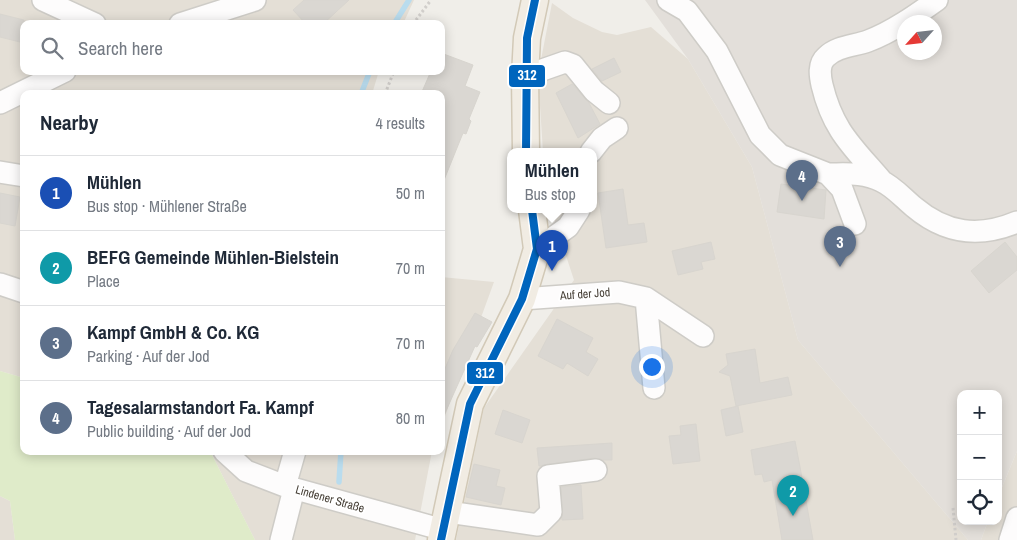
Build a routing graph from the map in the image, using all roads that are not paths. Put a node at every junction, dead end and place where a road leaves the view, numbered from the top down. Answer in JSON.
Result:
{"nodes":[{"id":1,"x":43,"y":0,"type":"edge"},
{"id":2,"x":255,"y":0,"type":"edge"},
{"id":3,"x":535,"y":0,"type":"edge"},
{"id":4,"x":668,"y":0,"type":"edge"},
{"id":5,"x":937,"y":0,"type":"edge"},
{"id":6,"x":86,"y":20,"type":"edge"},
{"id":7,"x":192,"y":20,"type":"edge"},
{"id":8,"x":57,"y":75,"type":"edge"},
{"id":9,"x":525,"y":76,"type":"junction"},
{"id":10,"x":26,"y":90,"type":"edge"},
{"id":11,"x":20,"y":93,"type":"edge"},
{"id":12,"x":0,"y":103,"type":"edge"},
{"id":13,"x":609,"y":103,"type":"dead end"},
{"id":14,"x":617,"y":128,"type":"dead end"},
{"id":15,"x":526,"y":148,"type":"edge"},
{"id":16,"x":594,"y":148,"type":"edge"},
{"id":17,"x":0,"y":172,"type":"edge"},
{"id":18,"x":828,"y":174,"type":"junction"},
{"id":19,"x":20,"y":175,"type":"edge"},
{"id":20,"x":882,"y":181,"type":"junction"},
{"id":21,"x":532,"y":213,"type":"edge"},
{"id":22,"x":577,"y":213,"type":"edge"},
{"id":23,"x":1017,"y":222,"type":"edge"},
{"id":24,"x":855,"y":224,"type":"dead end"},
{"id":25,"x":537,"y":249,"type":"junction"},
{"id":26,"x":0,"y":284,"type":"edge"},
{"id":27,"x":20,"y":291,"type":"edge"},
{"id":28,"x":646,"y":298,"type":"junction"},
{"id":29,"x":522,"y":299,"type":"junction"},
{"id":30,"x":704,"y":336,"type":"dead end"},
{"id":31,"x":654,"y":388,"type":"dead end"},
{"id":32,"x":228,"y":455,"type":"edge"},
{"id":33,"x":294,"y":455,"type":"edge"},
{"id":34,"x":596,"y":470,"type":"dead end"},
{"id":35,"x":290,"y":487,"type":"junction"},
{"id":36,"x":1017,"y":518,"type":"edge"},
{"id":37,"x":444,"y":527,"type":"edge"},
{"id":38,"x":281,"y":540,"type":"edge"},
{"id":39,"x":1010,"y":540,"type":"edge"}],
"edges":[{"from":1,"to":6,"type":"street"},
{"from":2,"to":7,"type":"street"},
{"from":3,"to":9,"type":"main road"},
{"from":4,"to":18,"type":"street"},
{"from":5,"to":20,"type":"street"},
{"from":8,"to":10,"type":"street"},
{"from":9,"to":13,"type":"street"},
{"from":9,"to":15,"type":"main road"},
{"from":11,"to":12,"type":"street"},
{"from":14,"to":16,"type":"street"},
{"from":17,"to":19,"type":"street"},
{"from":18,"to":20,"type":"street"},
{"from":18,"to":24,"type":"street"},
{"from":20,"to":23,"type":"street"},
{"from":21,"to":25,"type":"main road"},
{"from":22,"to":25,"type":"street"},
{"from":25,"to":29,"type":"main road"},
{"from":26,"to":27,"type":"street"},
{"from":28,"to":29,"type":"street","name":"Auf der Jod"},
{"from":28,"to":30,"type":"street","name":"Auf der Jod"},
{"from":28,"to":31,"type":"street"},
{"from":29,"to":37,"type":"main road"},
{"from":32,"to":35,"type":"street","name":"Lindener Straße"},
{"from":33,"to":35,"type":"street"},
{"from":34,"to":37,"type":"street","name":"Lindener Straße"},
{"from":35,"to":37,"type":"street","name":"Lindener Straße"},
{"from":35,"to":38,"type":"street"},
{"from":36,"to":39,"type":"street"}]}
